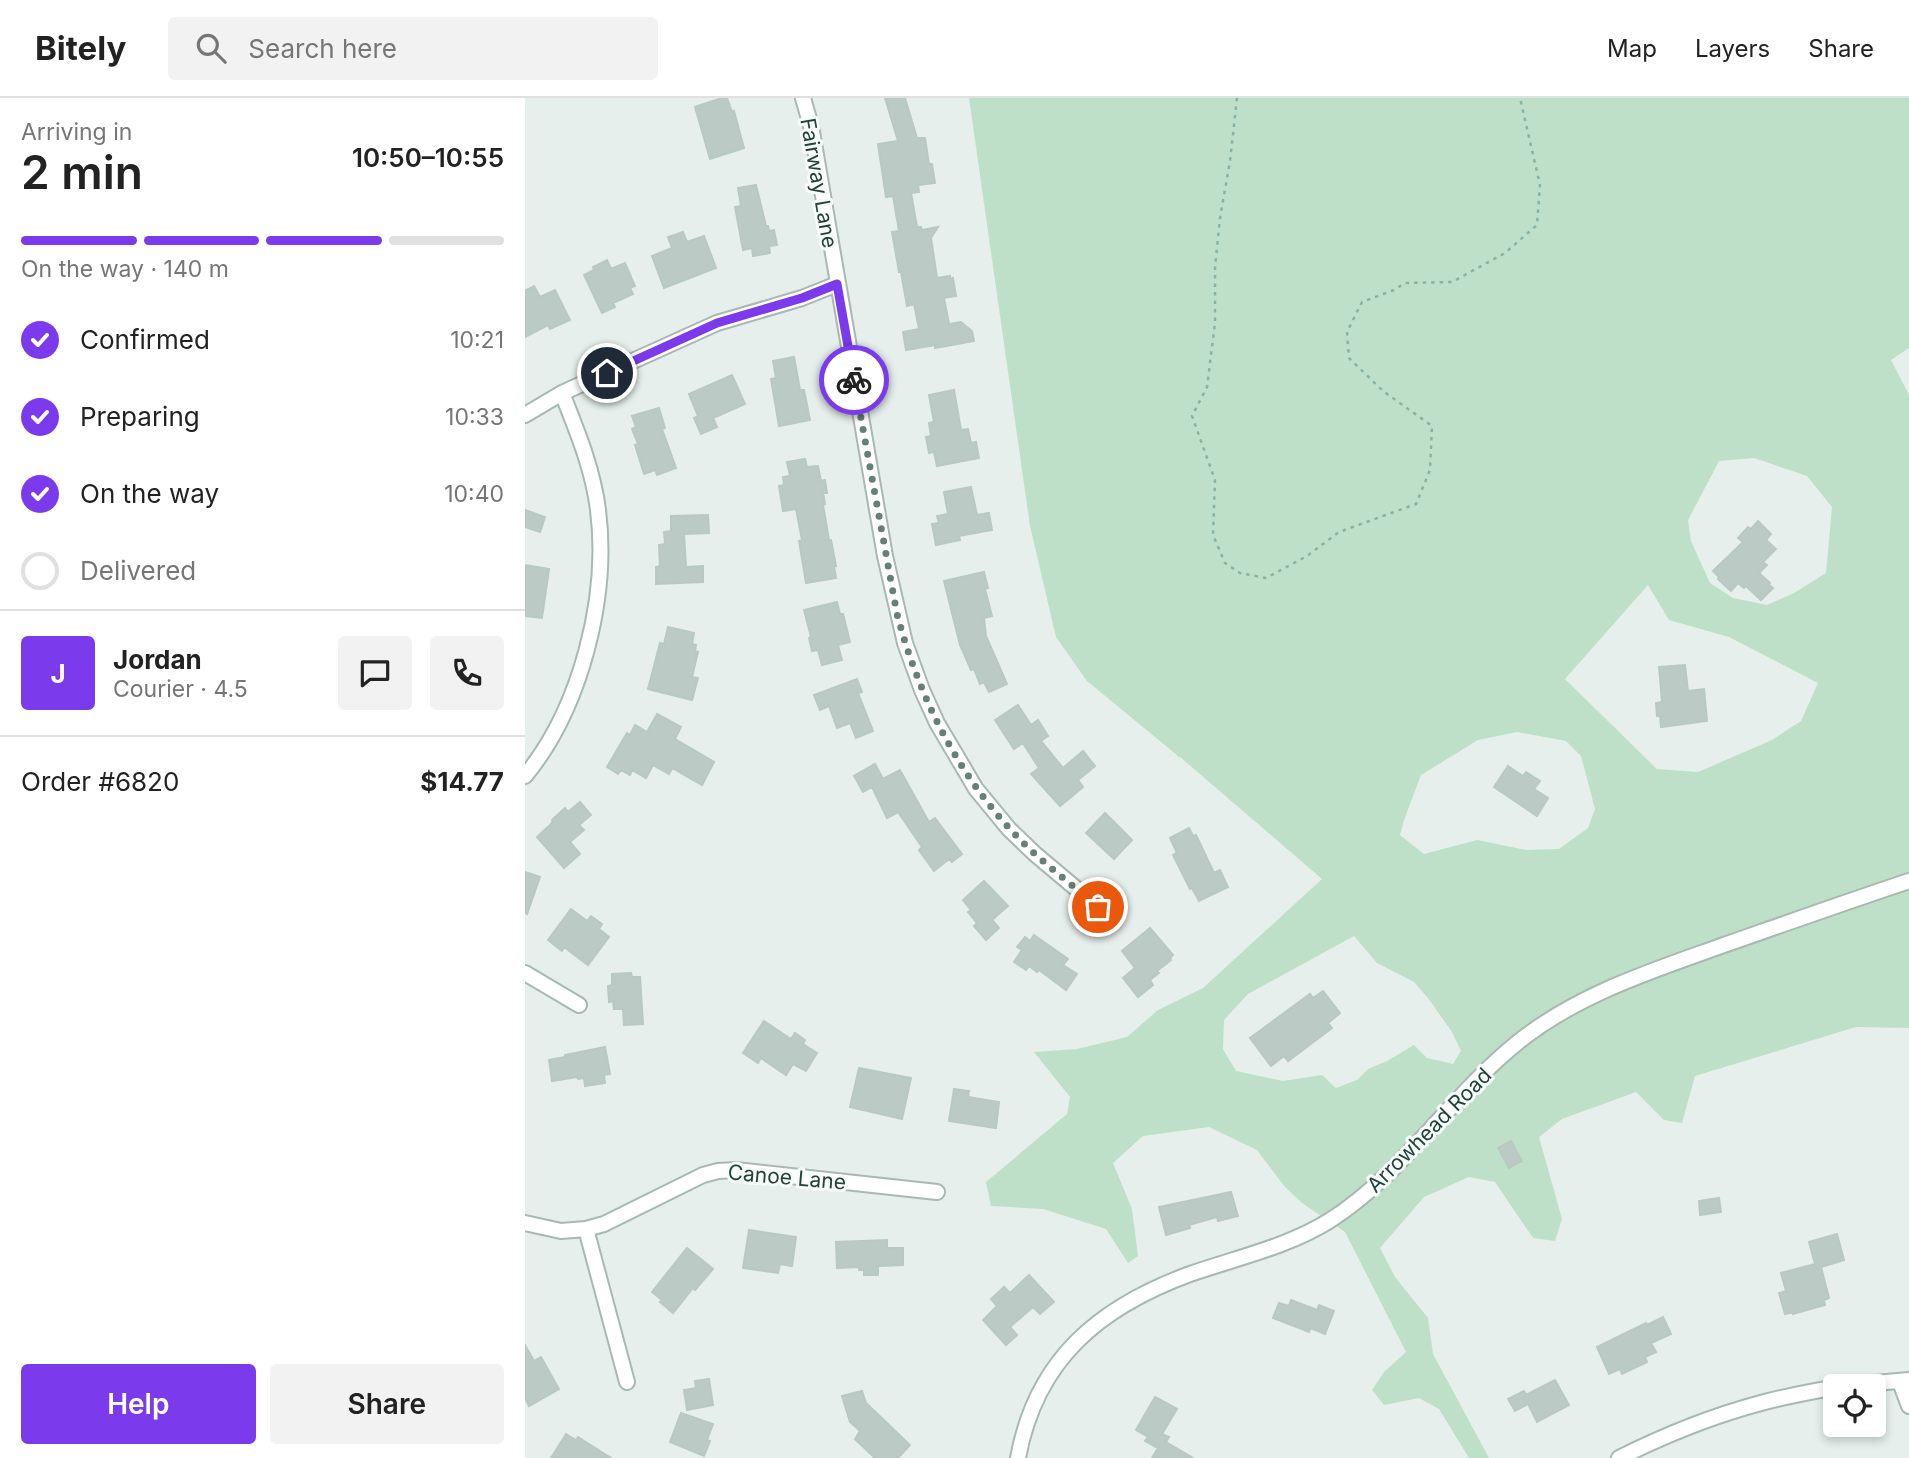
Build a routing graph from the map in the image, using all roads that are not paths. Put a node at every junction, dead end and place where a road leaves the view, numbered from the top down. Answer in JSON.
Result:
{"nodes":[{"id":1,"x":803,"y":98,"type":"edge"},
{"id":2,"x":837,"y":284,"type":"junction"},
{"id":3,"x":562,"y":393,"type":"junction"},
{"id":4,"x":525,"y":415,"type":"edge"},
{"id":5,"x":525,"y":776,"type":"edge"},
{"id":6,"x":1909,"y":881,"type":"edge"},
{"id":7,"x":1098,"y":907,"type":"dead end"},
{"id":8,"x":525,"y":973,"type":"edge"},
{"id":9,"x":579,"y":1005,"type":"dead end"},
{"id":10,"x":937,"y":1192,"type":"dead end"},
{"id":11,"x":525,"y":1223,"type":"edge"},
{"id":12,"x":586,"y":1229,"type":"junction"},
{"id":13,"x":1905,"y":1381,"type":"edge"},
{"id":14,"x":627,"y":1382,"type":"dead end"},
{"id":15,"x":1886,"y":1383,"type":"edge"},
{"id":16,"x":1823,"y":1390,"type":"edge"},
{"id":17,"x":1909,"y":1406,"type":"edge"},
{"id":18,"x":1018,"y":1458,"type":"edge"},
{"id":19,"x":1619,"y":1458,"type":"edge"}],
"edges":[{"from":1,"to":2,"type":"street","name":"Fairway Lane"},
{"from":2,"to":3,"type":"street"},
{"from":2,"to":7,"type":"street","name":"Fairway Lane"},
{"from":3,"to":4,"type":"street"},
{"from":3,"to":5,"type":"street"},
{"from":6,"to":18,"type":"street","name":"Arrowhead Road"},
{"from":8,"to":9,"type":"street"},
{"from":10,"to":12,"type":"street","name":"Canoe Lane"},
{"from":11,"to":12,"type":"street","name":"Canoe Lane"},
{"from":12,"to":14,"type":"street"},
{"from":13,"to":15,"type":"street"},
{"from":13,"to":17,"type":"street"},
{"from":16,"to":19,"type":"street"}]}
